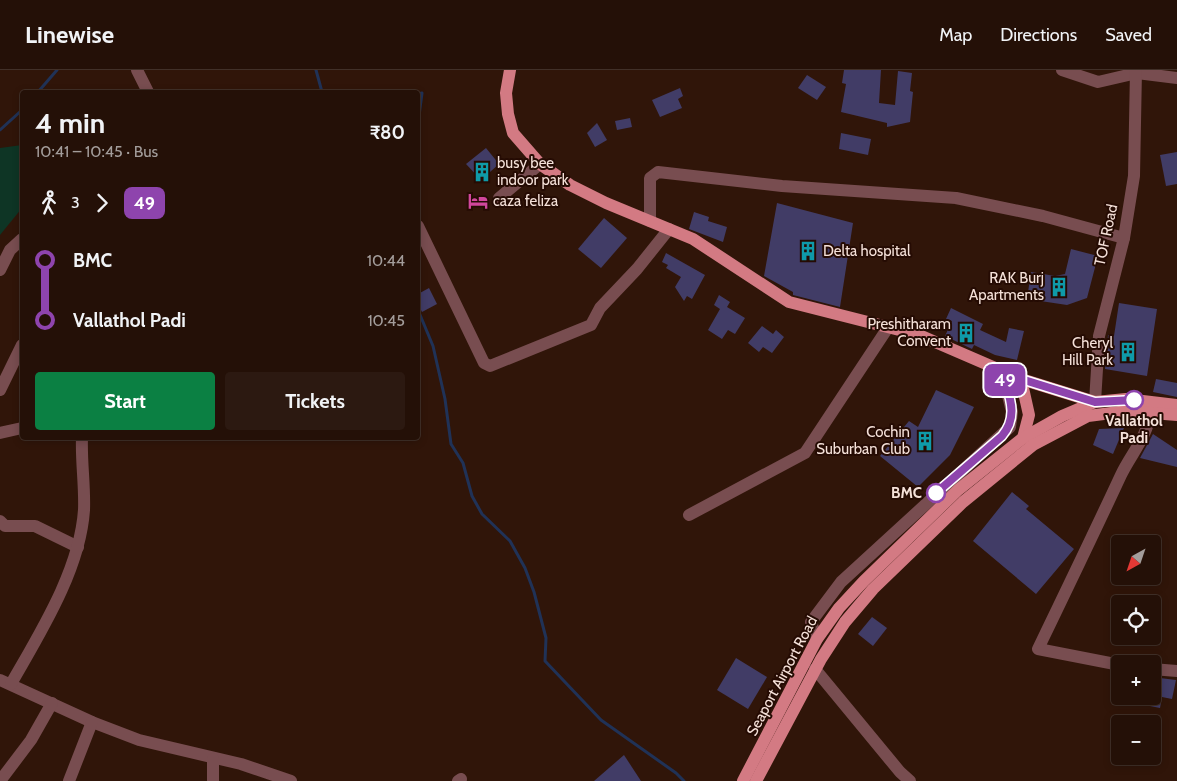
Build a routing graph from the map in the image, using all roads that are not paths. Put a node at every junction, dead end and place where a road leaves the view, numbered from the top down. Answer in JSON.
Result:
{"nodes":[{"id":1,"x":137,"y":70,"type":"edge"},
{"id":2,"x":510,"y":70,"type":"edge"},
{"id":3,"x":1062,"y":70,"type":"edge"},
{"id":4,"x":1136,"y":72,"type":"edge"},
{"id":5,"x":1177,"y":78,"type":"edge"},
{"id":6,"x":147,"y":90,"type":"edge"},
{"id":7,"x":540,"y":164,"type":"junction"},
{"id":8,"x":500,"y":198,"type":"dead end"},
{"id":9,"x":650,"y":221,"type":"junction"},
{"id":10,"x":669,"y":229,"type":"junction"},
{"id":11,"x":420,"y":230,"type":"edge"},
{"id":12,"x":1124,"y":238,"type":"junction"},
{"id":13,"x":20,"y":241,"type":"edge"},
{"id":14,"x":0,"y":270,"type":"edge"},
{"id":15,"x":889,"y":326,"type":"junction"},
{"id":16,"x":20,"y":349,"type":"edge"},
{"id":17,"x":1002,"y":370,"type":"junction"},
{"id":18,"x":1021,"y":379,"type":"junction"},
{"id":19,"x":1051,"y":389,"type":"junction"},
{"id":20,"x":0,"y":390,"type":"edge"},
{"id":21,"x":1177,"y":405,"type":"edge"},
{"id":22,"x":1098,"y":408,"type":"junction"},
{"id":23,"x":1150,"y":412,"type":"junction"},
{"id":24,"x":1076,"y":416,"type":"junction"},
{"id":25,"x":1177,"y":416,"type":"edge"},
{"id":26,"x":20,"y":428,"type":"edge"},
{"id":27,"x":0,"y":433,"type":"edge"},
{"id":28,"x":1023,"y":438,"type":"junction"},
{"id":29,"x":82,"y":440,"type":"edge"},
{"id":30,"x":689,"y":515,"type":"dead end"},
{"id":31,"x":0,"y":522,"type":"edge"},
{"id":32,"x":78,"y":546,"type":"junction"},
{"id":33,"x":817,"y":640,"type":"junction"},
{"id":34,"x":1111,"y":663,"type":"edge"},
{"id":35,"x":815,"y":669,"type":"junction"},
{"id":36,"x":1161,"y":669,"type":"edge"},
{"id":37,"x":1177,"y":671,"type":"edge"},
{"id":38,"x":5,"y":682,"type":"edge"},
{"id":39,"x":52,"y":703,"type":"junction"},
{"id":40,"x":92,"y":722,"type":"junction"},
{"id":41,"x":213,"y":759,"type":"junction"},
{"id":42,"x":286,"y":780,"type":"edge"},
{"id":43,"x":0,"y":781,"type":"edge"},
{"id":44,"x":69,"y":781,"type":"edge"},
{"id":45,"x":213,"y":781,"type":"edge"},
{"id":46,"x":743,"y":781,"type":"edge"},
{"id":47,"x":756,"y":781,"type":"edge"},
{"id":48,"x":910,"y":781,"type":"edge"}],
"edges":[{"from":1,"to":6,"type":"street"},
{"from":2,"to":7,"type":"main road"},
{"from":3,"to":4,"type":"street"},
{"from":4,"to":5,"type":"street"},
{"from":4,"to":12,"type":"street","name":"TOF Road"},
{"from":7,"to":8,"type":"street"},
{"from":7,"to":9,"type":"main road"},
{"from":9,"to":10,"type":"main road"},
{"from":9,"to":12,"type":"street"},
{"from":10,"to":11,"type":"street"},
{"from":10,"to":15,"type":"main road"},
{"from":12,"to":22,"type":"street","name":"TOF Road"},
{"from":13,"to":14,"type":"street"},
{"from":15,"to":17,"type":"main road"},
{"from":15,"to":30,"type":"street"},
{"from":16,"to":20,"type":"street"},
{"from":17,"to":18,"type":"main road"},
{"from":17,"to":33,"type":"street"},
{"from":18,"to":19,"type":"main road"},
{"from":18,"to":28,"type":"main road"},
{"from":19,"to":22,"type":"main road"},
{"from":19,"to":24,"type":"main road"},
{"from":21,"to":22,"type":"main road","name":"Seaport Airport Road"},
{"from":22,"to":23,"type":"main road","name":"Seaport Airport Road"},
{"from":22,"to":24,"type":"main road","name":"Seaport Airport Road"},
{"from":23,"to":25,"type":"main road","name":"Seaport Airport Road"},
{"from":23,"to":34,"type":"street"},
{"from":24,"to":28,"type":"main road","name":"Seaport Airport Road"},
{"from":24,"to":35,"type":"main road","name":"Seaport Airport Road"},
{"from":26,"to":27,"type":"street"},
{"from":28,"to":33,"type":"main road","name":"Seaport Airport Road"},
{"from":29,"to":32,"type":"street"},
{"from":31,"to":32,"type":"street"},
{"from":32,"to":38,"type":"street"},
{"from":33,"to":46,"type":"main road","name":"Seaport Airport Road"},
{"from":35,"to":47,"type":"main road","name":"Seaport Airport Road"},
{"from":35,"to":48,"type":"street"},
{"from":36,"to":37,"type":"street"},
{"from":38,"to":39,"type":"street"},
{"from":39,"to":40,"type":"street"},
{"from":39,"to":43,"type":"street"},
{"from":40,"to":41,"type":"street"},
{"from":40,"to":44,"type":"street"},
{"from":41,"to":42,"type":"street"},
{"from":41,"to":45,"type":"street"}]}
